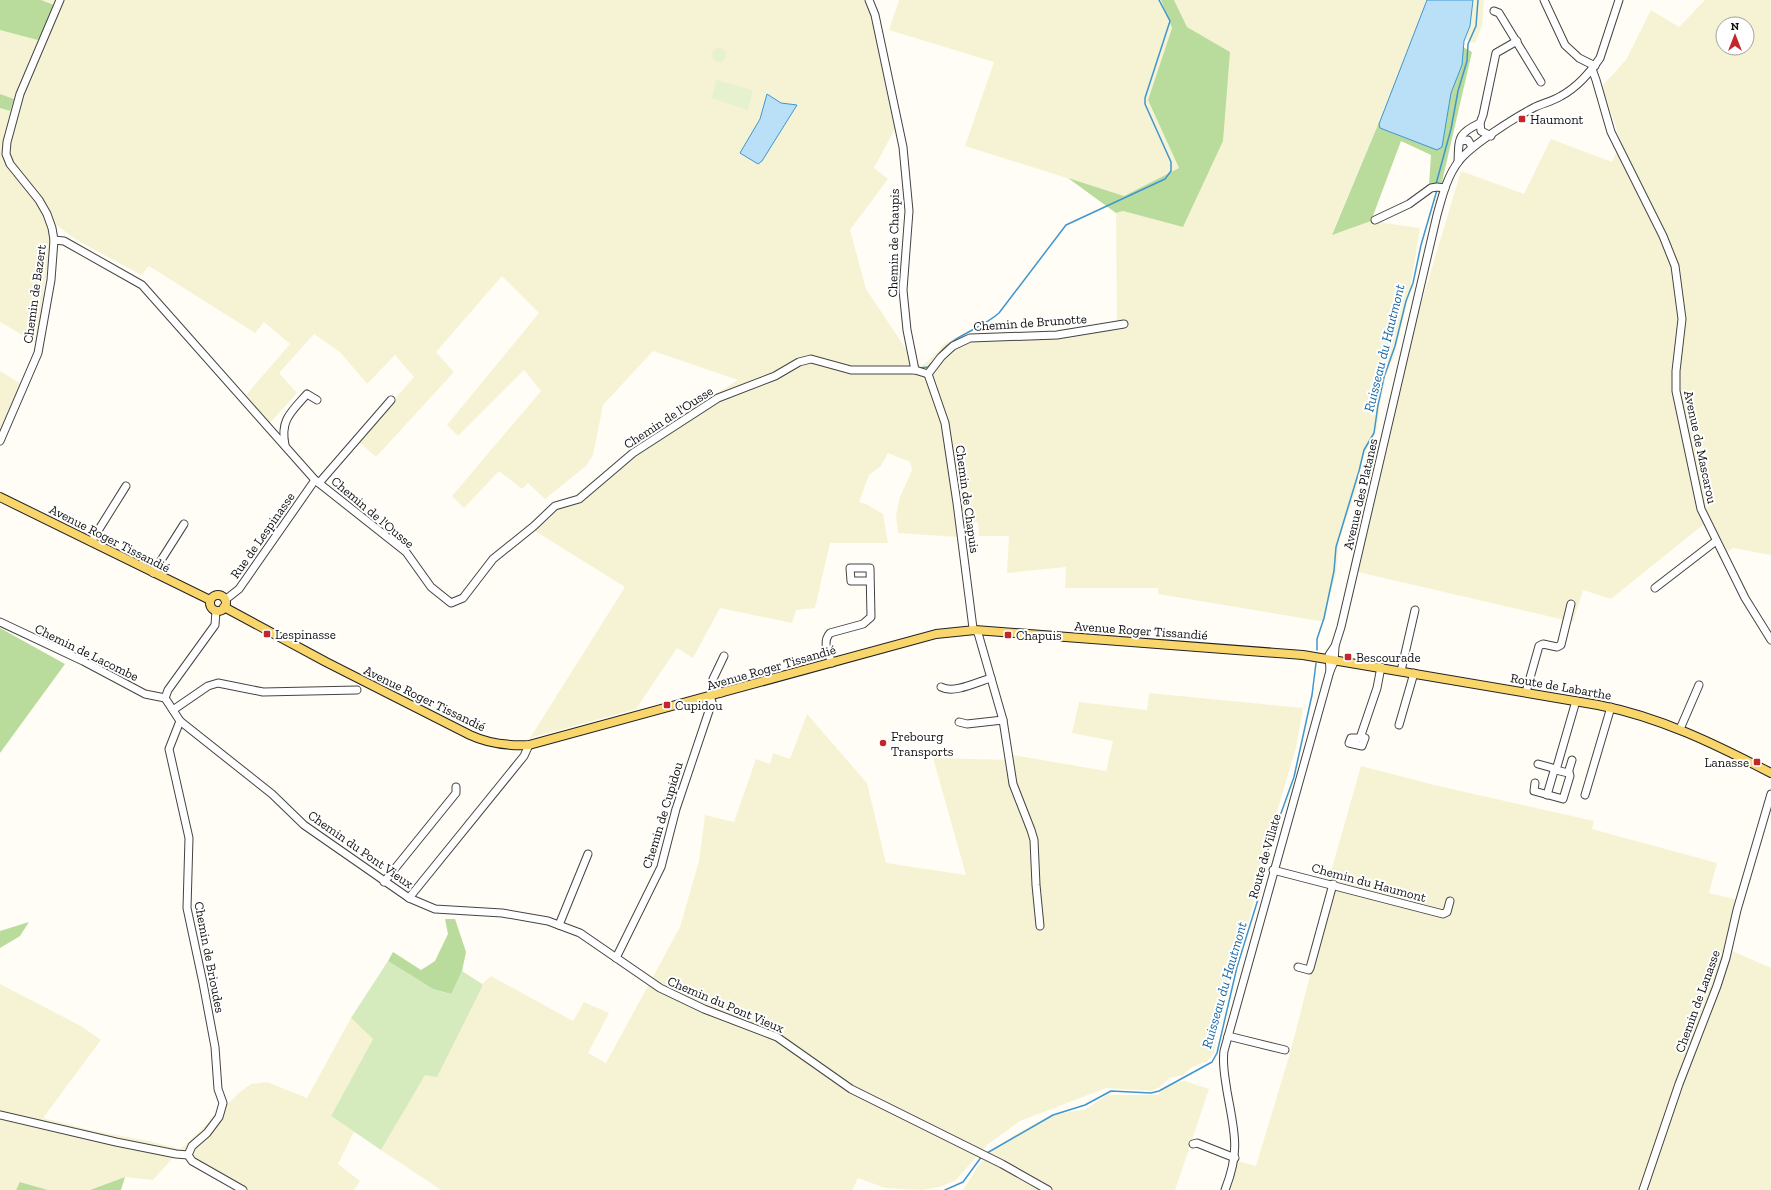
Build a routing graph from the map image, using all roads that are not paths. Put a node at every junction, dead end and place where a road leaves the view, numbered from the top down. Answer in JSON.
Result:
{"nodes":[{"id":1,"x":60,"y":0,"type":"edge"},
{"id":2,"x":869,"y":0,"type":"edge"},
{"id":3,"x":1544,"y":0,"type":"edge"},
{"id":4,"x":1619,"y":0,"type":"edge"},
{"id":5,"x":1494,"y":12,"type":"dead end"},
{"id":6,"x":1517,"y":41,"type":"junction"},
{"id":7,"x":1593,"y":68,"type":"junction"},
{"id":8,"x":1542,"y":82,"type":"dead end"},
{"id":9,"x":1477,"y":124,"type":"junction"},
{"id":10,"x":1491,"y":136,"type":"junction"},
{"id":11,"x":1461,"y":141,"type":"junction"},
{"id":12,"x":1470,"y":143,"type":"junction"},
{"id":13,"x":1459,"y":150,"type":"junction"},
{"id":14,"x":1466,"y":153,"type":"junction"},
{"id":15,"x":6,"y":154,"type":"junction"},
{"id":16,"x":0,"y":159,"type":"edge"},
{"id":17,"x":1458,"y":162,"type":"junction"},
{"id":18,"x":1445,"y":188,"type":"junction"},
{"id":19,"x":1375,"y":220,"type":"dead end"},
{"id":20,"x":51,"y":225,"type":"junction"},
{"id":21,"x":54,"y":240,"type":"junction"},
{"id":22,"x":64,"y":241,"type":"junction"},
{"id":23,"x":1124,"y":324,"type":"dead end"},
{"id":24,"x":915,"y":370,"type":"junction"},
{"id":25,"x":928,"y":374,"type":"junction"},
{"id":26,"x":317,"y":400,"type":"dead end"},
{"id":27,"x":391,"y":400,"type":"dead end"},
{"id":28,"x":0,"y":440,"type":"edge"},
{"id":29,"x":286,"y":446,"type":"junction"},
{"id":30,"x":317,"y":482,"type":"junction"},
{"id":31,"x":126,"y":486,"type":"dead end"},
{"id":32,"x":0,"y":497,"type":"edge"},
{"id":33,"x":184,"y":524,"type":"dead end"},
{"id":34,"x":1716,"y":541,"type":"junction"},
{"id":35,"x":92,"y":542,"type":"junction"},
{"id":36,"x":152,"y":573,"type":"junction"},
{"id":37,"x":870,"y":581,"type":"dead end"},
{"id":38,"x":1655,"y":588,"type":"dead end"},
{"id":39,"x":210,"y":600,"type":"junction"},
{"id":40,"x":225,"y":604,"type":"junction"},
{"id":41,"x":1571,"y":604,"type":"dead end"},
{"id":42,"x":1415,"y":610,"type":"dead end"},
{"id":43,"x":216,"y":611,"type":"junction"},
{"id":44,"x":0,"y":622,"type":"edge"},
{"id":45,"x":975,"y":630,"type":"junction"},
{"id":46,"x":1771,"y":640,"type":"edge"},
{"id":47,"x":724,"y":656,"type":"dead end"},
{"id":48,"x":1332,"y":659,"type":"junction"},
{"id":49,"x":832,"y":663,"type":"junction"},
{"id":50,"x":1381,"y":667,"type":"junction"},
{"id":51,"x":1401,"y":671,"type":"junction"},
{"id":52,"x":1414,"y":673,"type":"junction"},
{"id":53,"x":990,"y":678,"type":"junction"},
{"id":54,"x":1698,"y":685,"type":"dead end"},
{"id":55,"x":941,"y":687,"type":"dead end"},
{"id":56,"x":357,"y":690,"type":"dead end"},
{"id":57,"x":1526,"y":692,"type":"junction"},
{"id":58,"x":721,"y":693,"type":"junction"},
{"id":59,"x":710,"y":696,"type":"junction"},
{"id":60,"x":165,"y":698,"type":"junction"},
{"id":61,"x":1576,"y":701,"type":"junction"},
{"id":62,"x":1611,"y":707,"type":"junction"},
{"id":63,"x":172,"y":710,"type":"junction"},
{"id":64,"x":1004,"y":720,"type":"junction"},
{"id":65,"x":180,"y":721,"type":"junction"},
{"id":66,"x":959,"y":722,"type":"dead end"},
{"id":67,"x":1399,"y":725,"type":"dead end"},
{"id":68,"x":1680,"y":729,"type":"junction"},
{"id":69,"x":1361,"y":736,"type":"dead end"},
{"id":70,"x":529,"y":745,"type":"junction"},
{"id":71,"x":1572,"y":760,"type":"dead end"},
{"id":72,"x":1538,"y":764,"type":"dead end"},
{"id":73,"x":1556,"y":770,"type":"junction"},
{"id":74,"x":1569,"y":772,"type":"junction"},
{"id":75,"x":1771,"y":773,"type":"edge"},
{"id":76,"x":1535,"y":783,"type":"dead end"},
{"id":77,"x":456,"y":787,"type":"dead end"},
{"id":78,"x":1771,"y":794,"type":"edge"},
{"id":79,"x":1547,"y":795,"type":"junction"},
{"id":80,"x":1585,"y":795,"type":"dead end"},
{"id":81,"x":1769,"y":804,"type":"edge"},
{"id":82,"x":588,"y":854,"type":"dead end"},
{"id":83,"x":1273,"y":870,"type":"junction"},
{"id":84,"x":384,"y":882,"type":"junction"},
{"id":85,"x":1333,"y":884,"type":"junction"},
{"id":86,"x":409,"y":898,"type":"junction"},
{"id":87,"x":1450,"y":901,"type":"dead end"},
{"id":88,"x":558,"y":925,"type":"junction"},
{"id":89,"x":1040,"y":926,"type":"dead end"},
{"id":90,"x":616,"y":958,"type":"junction"},
{"id":91,"x":1298,"y":967,"type":"dead end"},
{"id":92,"x":1228,"y":1036,"type":"junction"},
{"id":93,"x":1285,"y":1050,"type":"dead end"},
{"id":94,"x":0,"y":1115,"type":"edge"},
{"id":95,"x":1193,"y":1144,"type":"dead end"},
{"id":96,"x":188,"y":1155,"type":"junction"},
{"id":97,"x":1235,"y":1158,"type":"junction"},
{"id":98,"x":243,"y":1190,"type":"edge"},
{"id":99,"x":1048,"y":1190,"type":"edge"},
{"id":100,"x":1225,"y":1190,"type":"edge"},
{"id":101,"x":1643,"y":1190,"type":"edge"}],
"edges":[{"from":1,"to":15,"type":"street"},
{"from":2,"to":24,"type":"street","name":"Chemin de Chaupis"},
{"from":3,"to":7,"type":"street"},
{"from":4,"to":7,"type":"street"},
{"from":5,"to":6,"type":"street"},
{"from":6,"to":8,"type":"street"},
{"from":6,"to":9,"type":"street"},
{"from":7,"to":10,"type":"street"},
{"from":7,"to":34,"type":"street","name":"Avenue de Mascarou"},
{"from":9,"to":10,"type":"street"},
{"from":9,"to":11,"type":"street"},
{"from":9,"to":12,"type":"street"},
{"from":10,"to":12,"type":"street"},
{"from":11,"to":12,"type":"street"},
{"from":11,"to":13,"type":"street","name":"Avenue des Platanes"},
{"from":12,"to":14,"type":"street","name":"Avenue des Platanes"},
{"from":13,"to":14,"type":"street"},
{"from":13,"to":17,"type":"street","name":"Avenue des Platanes"},
{"from":14,"to":17,"type":"street","name":"Avenue des Platanes"},
{"from":15,"to":16,"type":"street"},
{"from":15,"to":20,"type":"street","name":"Chemin de Bazert"},
{"from":17,"to":18,"type":"street","name":"Avenue des Platanes"},
{"from":18,"to":19,"type":"street"},
{"from":18,"to":48,"type":"street","name":"Avenue des Platanes"},
{"from":20,"to":21,"type":"street","name":"Chemin de Bazert"},
{"from":20,"to":22,"type":"street","name":"Chemin de l'Ousse"},
{"from":21,"to":22,"type":"street","name":"Chemin de l'Ousse"},
{"from":21,"to":28,"type":"street","name":"Chemin de Bazert"},
{"from":22,"to":29,"type":"street","name":"Chemin de l'Ousse"},
{"from":23,"to":25,"type":"street","name":"Chemin de Brunotte"},
{"from":24,"to":25,"type":"street","name":"Chemin de l'Ousse"},
{"from":24,"to":30,"type":"street","name":"Chemin de l'Ousse"},
{"from":25,"to":45,"type":"street","name":"Chemin de Chapuis"},
{"from":26,"to":29,"type":"street"},
{"from":27,"to":30,"type":"street","name":"Rue de Lespinasse"},
{"from":29,"to":30,"type":"street","name":"Chemin de l'Ousse"},
{"from":30,"to":40,"type":"street","name":"Rue de Lespinasse"},
{"from":31,"to":35,"type":"street"},
{"from":32,"to":35,"type":"main road","name":"Avenue Roger Tissandié"},
{"from":33,"to":36,"type":"street"},
{"from":34,"to":38,"type":"street"},
{"from":34,"to":46,"type":"street","name":"Avenue de Mascarou"},
{"from":35,"to":36,"type":"main road","name":"Avenue Roger Tissandié"},
{"from":36,"to":39,"type":"main road","name":"Avenue Roger Tissandié"},
{"from":37,"to":49,"type":"street"},
{"from":39,"to":40,"type":"main road"},
{"from":39,"to":43,"type":"main road"},
{"from":40,"to":43,"type":"main road"},
{"from":40,"to":70,"type":"main road","name":"Avenue Roger Tissandié"},
{"from":41,"to":57,"type":"street"},
{"from":42,"to":51,"type":"street"},
{"from":43,"to":60,"type":"street"},
{"from":44,"to":60,"type":"street","name":"Chemin de Lacombe"},
{"from":45,"to":48,"type":"main road","name":"Avenue Roger Tissandié"},
{"from":45,"to":49,"type":"main road","name":"Avenue Roger Tissandié"},
{"from":45,"to":53,"type":"street","name":"Chemin de Chapuis"},
{"from":47,"to":58,"type":"street"},
{"from":48,"to":50,"type":"main road","name":"Route de Labarthe"},
{"from":48,"to":83,"type":"street","name":"Route de Villate"},
{"from":49,"to":58,"type":"main road","name":"Avenue Roger Tissandié"},
{"from":50,"to":51,"type":"main road","name":"Route de Labarthe"},
{"from":50,"to":69,"type":"street"},
{"from":51,"to":52,"type":"main road","name":"Route de Labarthe"},
{"from":52,"to":57,"type":"main road","name":"Route de Labarthe"},
{"from":52,"to":67,"type":"street"},
{"from":53,"to":55,"type":"street"},
{"from":53,"to":64,"type":"street","name":"Chemin de Chapuis"},
{"from":54,"to":68,"type":"street"},
{"from":56,"to":63,"type":"street"},
{"from":57,"to":61,"type":"main road","name":"Route de Labarthe"},
{"from":58,"to":59,"type":"main road","name":"Avenue Roger Tissandié"},
{"from":59,"to":70,"type":"main road","name":"Avenue Roger Tissandié"},
{"from":59,"to":90,"type":"street","name":"Chemin de Cupidou"},
{"from":60,"to":63,"type":"street"},
{"from":61,"to":62,"type":"main road","name":"Route de Labarthe"},
{"from":61,"to":73,"type":"street"},
{"from":62,"to":68,"type":"main road","name":"Route de Labarthe"},
{"from":62,"to":80,"type":"street"},
{"from":63,"to":65,"type":"street"},
{"from":64,"to":66,"type":"street"},
{"from":64,"to":89,"type":"street","name":"Chemin de Chapuis"},
{"from":65,"to":84,"type":"street","name":"Chemin du Pont Vieux"},
{"from":65,"to":96,"type":"street","name":"Chemin de Brioudes"},
{"from":68,"to":75,"type":"main road","name":"Route de Labarthe"},
{"from":70,"to":86,"type":"street"},
{"from":71,"to":74,"type":"street"},
{"from":72,"to":73,"type":"street"},
{"from":73,"to":74,"type":"street"},
{"from":73,"to":79,"type":"street"},
{"from":74,"to":79,"type":"street"},
{"from":76,"to":79,"type":"street"},
{"from":77,"to":84,"type":"street"},
{"from":78,"to":81,"type":"street","name":"Chemin de Lanasse"},
{"from":81,"to":101,"type":"street","name":"Chemin de Lanasse"},
{"from":82,"to":88,"type":"street"},
{"from":83,"to":85,"type":"street","name":"Chemin du Haumont"},
{"from":83,"to":92,"type":"street","name":"Route de Villate"},
{"from":84,"to":86,"type":"street","name":"Chemin du Pont Vieux"},
{"from":85,"to":87,"type":"street","name":"Chemin du Haumont"},
{"from":85,"to":91,"type":"street"},
{"from":86,"to":88,"type":"street","name":"Chemin du Pont Vieux"},
{"from":88,"to":90,"type":"street","name":"Chemin du Pont Vieux"},
{"from":90,"to":99,"type":"street","name":"Chemin du Pont Vieux"},
{"from":92,"to":93,"type":"street"},
{"from":92,"to":97,"type":"street","name":"Route de Villate"},
{"from":94,"to":96,"type":"street"},
{"from":95,"to":97,"type":"street"},
{"from":96,"to":98,"type":"street"},
{"from":97,"to":100,"type":"street","name":"Route de Villate"}]}
